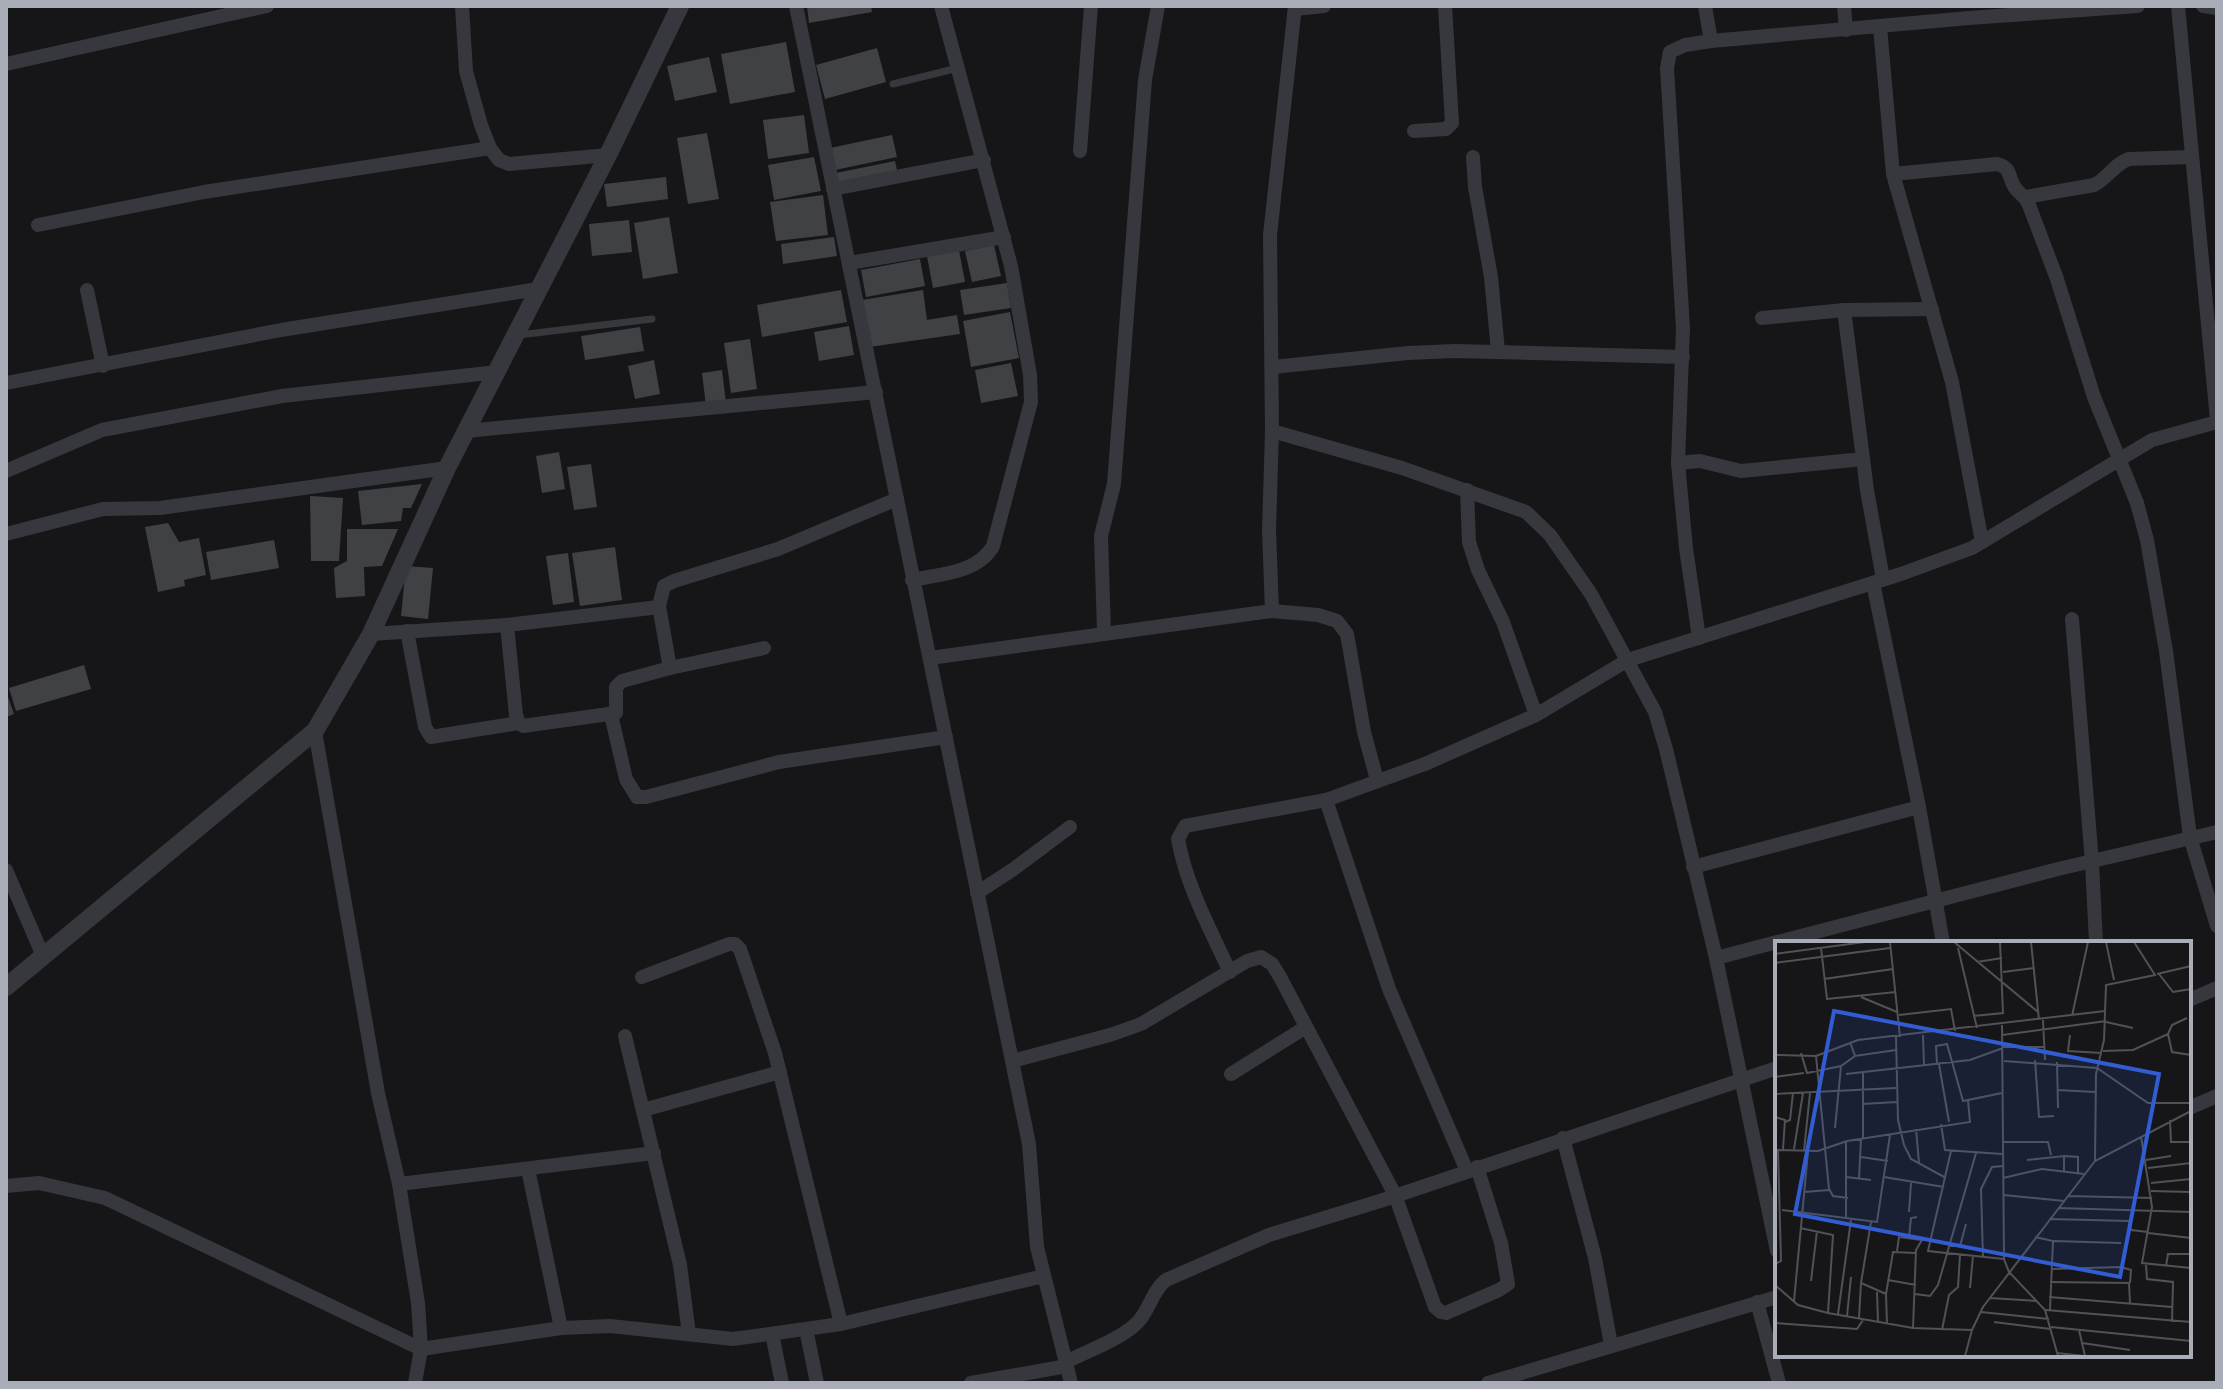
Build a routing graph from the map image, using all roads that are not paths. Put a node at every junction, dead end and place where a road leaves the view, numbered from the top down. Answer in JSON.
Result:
{"nodes":[{"id":1,"x":267,"y":6,"type":"edge"},
{"id":2,"x":462,"y":6,"type":"edge"},
{"id":3,"x":680,"y":6,"type":"edge"},
{"id":4,"x":796,"y":6,"type":"edge"},
{"id":5,"x":941,"y":6,"type":"edge"},
{"id":6,"x":1091,"y":6,"type":"edge"},
{"id":7,"x":1158,"y":6,"type":"edge"},
{"id":8,"x":1324,"y":6,"type":"edge"},
{"id":9,"x":1445,"y":6,"type":"edge"},
{"id":10,"x":1705,"y":6,"type":"edge"},
{"id":11,"x":1844,"y":6,"type":"edge"},
{"id":12,"x":2138,"y":6,"type":"edge"},
{"id":13,"x":2178,"y":6,"type":"edge"},
{"id":14,"x":2203,"y":6,"type":"edge"},
{"id":15,"x":1295,"y":8,"type":"edge"},
{"id":16,"x":2217,"y":8,"type":"edge"},
{"id":17,"x":1880,"y":27,"type":"junction"},
{"id":18,"x":1846,"y":30,"type":"junction"},
{"id":19,"x":1711,"y":41,"type":"junction"},
{"id":20,"x":6,"y":64,"type":"edge"},
{"id":21,"x":958,"y":68,"type":"junction"},
{"id":22,"x":893,"y":84,"type":"dead end"},
{"id":23,"x":1414,"y":131,"type":"dead end"},
{"id":24,"x":490,"y":148,"type":"junction"},
{"id":25,"x":1080,"y":151,"type":"dead end"},
{"id":26,"x":608,"y":155,"type":"junction"},
{"id":27,"x":1473,"y":157,"type":"dead end"},
{"id":28,"x":2191,"y":157,"type":"junction"},
{"id":29,"x":984,"y":160,"type":"junction"},
{"id":30,"x":1893,"y":174,"type":"junction"},
{"id":31,"x":833,"y":189,"type":"junction"},
{"id":32,"x":2026,"y":197,"type":"junction"},
{"id":33,"x":38,"y":225,"type":"dead end"},
{"id":34,"x":1004,"y":237,"type":"junction"},
{"id":35,"x":849,"y":263,"type":"junction"},
{"id":36,"x":538,"y":289,"type":"junction"},
{"id":37,"x":87,"y":290,"type":"dead end"},
{"id":38,"x":1932,"y":309,"type":"junction"},
{"id":39,"x":1844,"y":310,"type":"junction"},
{"id":40,"x":1762,"y":318,"type":"dead end"},
{"id":41,"x":652,"y":319,"type":"dead end"},
{"id":42,"x":515,"y":336,"type":"junction"},
{"id":43,"x":1498,"y":351,"type":"junction"},
{"id":44,"x":1683,"y":357,"type":"junction"},
{"id":45,"x":103,"y":366,"type":"junction"},
{"id":46,"x":1273,"y":367,"type":"junction"},
{"id":47,"x":497,"y":372,"type":"junction"},
{"id":48,"x":6,"y":383,"type":"edge"},
{"id":49,"x":876,"y":392,"type":"junction"},
{"id":50,"x":2217,"y":421,"type":"edge"},
{"id":51,"x":466,"y":431,"type":"junction"},
{"id":52,"x":1272,"y":431,"type":"junction"},
{"id":53,"x":1863,"y":459,"type":"junction"},
{"id":54,"x":2120,"y":459,"type":"junction"},
{"id":55,"x":1678,"y":463,"type":"junction"},
{"id":56,"x":447,"y":468,"type":"junction"},
{"id":57,"x":6,"y":471,"type":"edge"},
{"id":58,"x":1467,"y":490,"type":"junction"},
{"id":59,"x":897,"y":499,"type":"junction"},
{"id":60,"x":6,"y":534,"type":"edge"},
{"id":61,"x":1982,"y":542,"type":"junction"},
{"id":62,"x":912,"y":580,"type":"junction"},
{"id":63,"x":1878,"y":581,"type":"junction"},
{"id":64,"x":659,"y":606,"type":"junction"},
{"id":65,"x":1272,"y":611,"type":"junction"},
{"id":66,"x":2072,"y":619,"type":"dead end"},
{"id":67,"x":507,"y":625,"type":"junction"},
{"id":68,"x":407,"y":631,"type":"junction"},
{"id":69,"x":1104,"y":632,"type":"junction"},
{"id":70,"x":371,"y":634,"type":"junction"},
{"id":71,"x":1699,"y":638,"type":"junction"},
{"id":72,"x":764,"y":648,"type":"dead end"},
{"id":73,"x":930,"y":658,"type":"junction"},
{"id":74,"x":1628,"y":660,"type":"junction"},
{"id":75,"x":670,"y":668,"type":"junction"},
{"id":76,"x":611,"y":715,"type":"junction"},
{"id":77,"x":1536,"y":715,"type":"junction"},
{"id":78,"x":519,"y":723,"type":"junction"},
{"id":79,"x":315,"y":731,"type":"junction"},
{"id":80,"x":946,"y":737,"type":"junction"},
{"id":81,"x":1377,"y":780,"type":"junction"},
{"id":82,"x":1326,"y":800,"type":"junction"},
{"id":83,"x":1919,"y":807,"type":"junction"},
{"id":84,"x":1070,"y":827,"type":"dead end"},
{"id":85,"x":2217,"y":832,"type":"edge"},
{"id":86,"x":2190,"y":837,"type":"junction"},
{"id":87,"x":2092,"y":862,"type":"junction"},
{"id":88,"x":1693,"y":867,"type":"junction"},
{"id":89,"x":6,"y":870,"type":"edge"},
{"id":90,"x":977,"y":893,"type":"junction"},
{"id":91,"x":1934,"y":902,"type":"junction"},
{"id":92,"x":2217,"y":926,"type":"edge"},
{"id":93,"x":1782,"y":941,"type":"edge"},
{"id":94,"x":1943,"y":941,"type":"edge"},
{"id":95,"x":2096,"y":941,"type":"edge"},
{"id":96,"x":1775,"y":943,"type":"edge"},
{"id":97,"x":43,"y":956,"type":"junction"},
{"id":98,"x":1716,"y":958,"type":"junction"},
{"id":99,"x":1230,"y":972,"type":"junction"},
{"id":100,"x":642,"y":977,"type":"dead end"},
{"id":101,"x":6,"y":987,"type":"edge"},
{"id":102,"x":2217,"y":988,"type":"edge"},
{"id":103,"x":2191,"y":999,"type":"edge"},
{"id":104,"x":1306,"y":1027,"type":"junction"},
{"id":105,"x":625,"y":1036,"type":"dead end"},
{"id":106,"x":1012,"y":1061,"type":"junction"},
{"id":107,"x":1775,"y":1069,"type":"edge"},
{"id":108,"x":780,"y":1072,"type":"junction"},
{"id":109,"x":1231,"y":1074,"type":"dead end"},
{"id":110,"x":1741,"y":1078,"type":"junction"},
{"id":111,"x":2217,"y":1096,"type":"edge"},
{"id":112,"x":2191,"y":1107,"type":"edge"},
{"id":113,"x":643,"y":1110,"type":"junction"},
{"id":114,"x":1563,"y":1138,"type":"junction"},
{"id":115,"x":654,"y":1153,"type":"junction"},
{"id":116,"x":528,"y":1169,"type":"junction"},
{"id":117,"x":1472,"y":1169,"type":"junction"},
{"id":118,"x":399,"y":1184,"type":"junction"},
{"id":119,"x":6,"y":1186,"type":"edge"},
{"id":120,"x":1395,"y":1195,"type":"junction"},
{"id":121,"x":1773,"y":1207,"type":"edge"},
{"id":122,"x":1775,"y":1229,"type":"edge"},
{"id":123,"x":1044,"y":1276,"type":"junction"},
{"id":124,"x":1775,"y":1298,"type":"edge"},
{"id":125,"x":1757,"y":1302,"type":"junction"},
{"id":126,"x":841,"y":1324,"type":"junction"},
{"id":127,"x":561,"y":1328,"type":"junction"},
{"id":128,"x":806,"y":1329,"type":"junction"},
{"id":129,"x":689,"y":1334,"type":"junction"},
{"id":130,"x":772,"y":1334,"type":"junction"},
{"id":131,"x":1611,"y":1345,"type":"junction"},
{"id":132,"x":421,"y":1349,"type":"junction"},
{"id":133,"x":1066,"y":1364,"type":"junction"},
{"id":134,"x":415,"y":1383,"type":"edge"},
{"id":135,"x":782,"y":1383,"type":"edge"},
{"id":136,"x":817,"y":1383,"type":"edge"},
{"id":137,"x":971,"y":1383,"type":"edge"},
{"id":138,"x":1071,"y":1383,"type":"edge"},
{"id":139,"x":1488,"y":1383,"type":"edge"},
{"id":140,"x":1779,"y":1383,"type":"edge"}],
"edges":[{"from":1,"to":20,"type":"street"},
{"from":2,"to":24,"type":"street"},
{"from":3,"to":26,"type":"street"},
{"from":4,"to":31,"type":"street"},
{"from":5,"to":21,"type":"street"},
{"from":6,"to":25,"type":"street"},
{"from":7,"to":69,"type":"street"},
{"from":8,"to":15,"type":"street"},
{"from":9,"to":23,"type":"street"},
{"from":10,"to":19,"type":"street"},
{"from":11,"to":18,"type":"street"},
{"from":12,"to":17,"type":"street"},
{"from":13,"to":28,"type":"street"},
{"from":14,"to":16,"type":"street"},
{"from":15,"to":46,"type":"street"},
{"from":17,"to":18,"type":"street"},
{"from":17,"to":30,"type":"street"},
{"from":18,"to":19,"type":"street"},
{"from":19,"to":44,"type":"street"},
{"from":21,"to":22,"type":"lane"},
{"from":21,"to":29,"type":"street"},
{"from":24,"to":26,"type":"street"},
{"from":24,"to":33,"type":"street"},
{"from":26,"to":36,"type":"street"},
{"from":27,"to":43,"type":"street"},
{"from":28,"to":32,"type":"street"},
{"from":28,"to":50,"type":"street"},
{"from":29,"to":31,"type":"street"},
{"from":29,"to":34,"type":"street"},
{"from":30,"to":32,"type":"street"},
{"from":30,"to":38,"type":"street"},
{"from":31,"to":35,"type":"street"},
{"from":32,"to":54,"type":"street"},
{"from":34,"to":35,"type":"street"},
{"from":34,"to":62,"type":"street"},
{"from":35,"to":49,"type":"street"},
{"from":36,"to":42,"type":"street"},
{"from":36,"to":45,"type":"street"},
{"from":37,"to":45,"type":"street"},
{"from":38,"to":39,"type":"street"},
{"from":38,"to":61,"type":"street"},
{"from":39,"to":40,"type":"street"},
{"from":39,"to":53,"type":"street"},
{"from":41,"to":42,"type":"lane"},
{"from":42,"to":47,"type":"street"},
{"from":43,"to":44,"type":"street"},
{"from":43,"to":46,"type":"street"},
{"from":44,"to":55,"type":"street"},
{"from":45,"to":48,"type":"street"},
{"from":46,"to":52,"type":"street"},
{"from":47,"to":51,"type":"street"},
{"from":47,"to":57,"type":"street"},
{"from":49,"to":51,"type":"street"},
{"from":49,"to":59,"type":"street"},
{"from":50,"to":54,"type":"street"},
{"from":51,"to":56,"type":"street"},
{"from":52,"to":58,"type":"street"},
{"from":52,"to":65,"type":"street"},
{"from":53,"to":55,"type":"street"},
{"from":53,"to":63,"type":"street"},
{"from":54,"to":61,"type":"street"},
{"from":54,"to":86,"type":"street"},
{"from":55,"to":71,"type":"street"},
{"from":56,"to":60,"type":"street"},
{"from":56,"to":70,"type":"street"},
{"from":58,"to":74,"type":"street"},
{"from":58,"to":77,"type":"street"},
{"from":59,"to":62,"type":"street"},
{"from":59,"to":64,"type":"street"},
{"from":61,"to":63,"type":"street"},
{"from":62,"to":73,"type":"street"},
{"from":63,"to":71,"type":"street"},
{"from":63,"to":83,"type":"street"},
{"from":64,"to":67,"type":"street"},
{"from":64,"to":75,"type":"street"},
{"from":65,"to":69,"type":"street"},
{"from":65,"to":81,"type":"street"},
{"from":66,"to":87,"type":"street"},
{"from":67,"to":68,"type":"street"},
{"from":67,"to":78,"type":"street"},
{"from":68,"to":70,"type":"street"},
{"from":68,"to":78,"type":"street"},
{"from":69,"to":73,"type":"street"},
{"from":70,"to":79,"type":"street"},
{"from":71,"to":74,"type":"street"},
{"from":72,"to":75,"type":"street"},
{"from":73,"to":80,"type":"street"},
{"from":74,"to":77,"type":"street"},
{"from":74,"to":88,"type":"street"},
{"from":75,"to":76,"type":"street"},
{"from":76,"to":78,"type":"street"},
{"from":76,"to":80,"type":"street"},
{"from":77,"to":81,"type":"street"},
{"from":79,"to":97,"type":"street"},
{"from":79,"to":118,"type":"street"},
{"from":80,"to":90,"type":"street"},
{"from":81,"to":82,"type":"street"},
{"from":82,"to":99,"type":"street"},
{"from":82,"to":117,"type":"street"},
{"from":83,"to":88,"type":"street"},
{"from":83,"to":91,"type":"street"},
{"from":84,"to":90,"type":"street"},
{"from":85,"to":86,"type":"street"},
{"from":86,"to":87,"type":"street"},
{"from":86,"to":92,"type":"street"},
{"from":87,"to":91,"type":"street"},
{"from":87,"to":95,"type":"street"},
{"from":88,"to":98,"type":"street"},
{"from":89,"to":97,"type":"street"},
{"from":90,"to":106,"type":"street"},
{"from":91,"to":93,"type":"street"},
{"from":91,"to":94,"type":"street"},
{"from":96,"to":98,"type":"street"},
{"from":97,"to":101,"type":"street"},
{"from":98,"to":110,"type":"street"},
{"from":99,"to":104,"type":"street"},
{"from":99,"to":106,"type":"street"},
{"from":100,"to":108,"type":"street"},
{"from":102,"to":103,"type":"street"},
{"from":104,"to":109,"type":"street"},
{"from":104,"to":120,"type":"street"},
{"from":105,"to":113,"type":"street"},
{"from":106,"to":123,"type":"street"},
{"from":107,"to":110,"type":"street"},
{"from":108,"to":113,"type":"street"},
{"from":108,"to":126,"type":"street"},
{"from":110,"to":114,"type":"street"},
{"from":110,"to":121,"type":"street"},
{"from":111,"to":112,"type":"street"},
{"from":113,"to":115,"type":"street"},
{"from":114,"to":117,"type":"street"},
{"from":114,"to":131,"type":"street"},
{"from":115,"to":116,"type":"street"},
{"from":115,"to":129,"type":"street"},
{"from":116,"to":118,"type":"street"},
{"from":116,"to":127,"type":"street"},
{"from":117,"to":120,"type":"street"},
{"from":117,"to":120,"type":"street"},
{"from":118,"to":132,"type":"street"},
{"from":119,"to":132,"type":"street"},
{"from":120,"to":133,"type":"street"},
{"from":121,"to":122,"type":"street"},
{"from":123,"to":126,"type":"street"},
{"from":123,"to":133,"type":"street"},
{"from":124,"to":125,"type":"street"},
{"from":125,"to":131,"type":"street"},
{"from":125,"to":140,"type":"street"},
{"from":126,"to":128,"type":"street"},
{"from":127,"to":129,"type":"street"},
{"from":127,"to":132,"type":"street"},
{"from":128,"to":130,"type":"street"},
{"from":128,"to":136,"type":"street"},
{"from":129,"to":130,"type":"street"},
{"from":130,"to":135,"type":"street"},
{"from":131,"to":139,"type":"street"},
{"from":132,"to":134,"type":"street"},
{"from":133,"to":137,"type":"street"},
{"from":133,"to":138,"type":"street"}]}
